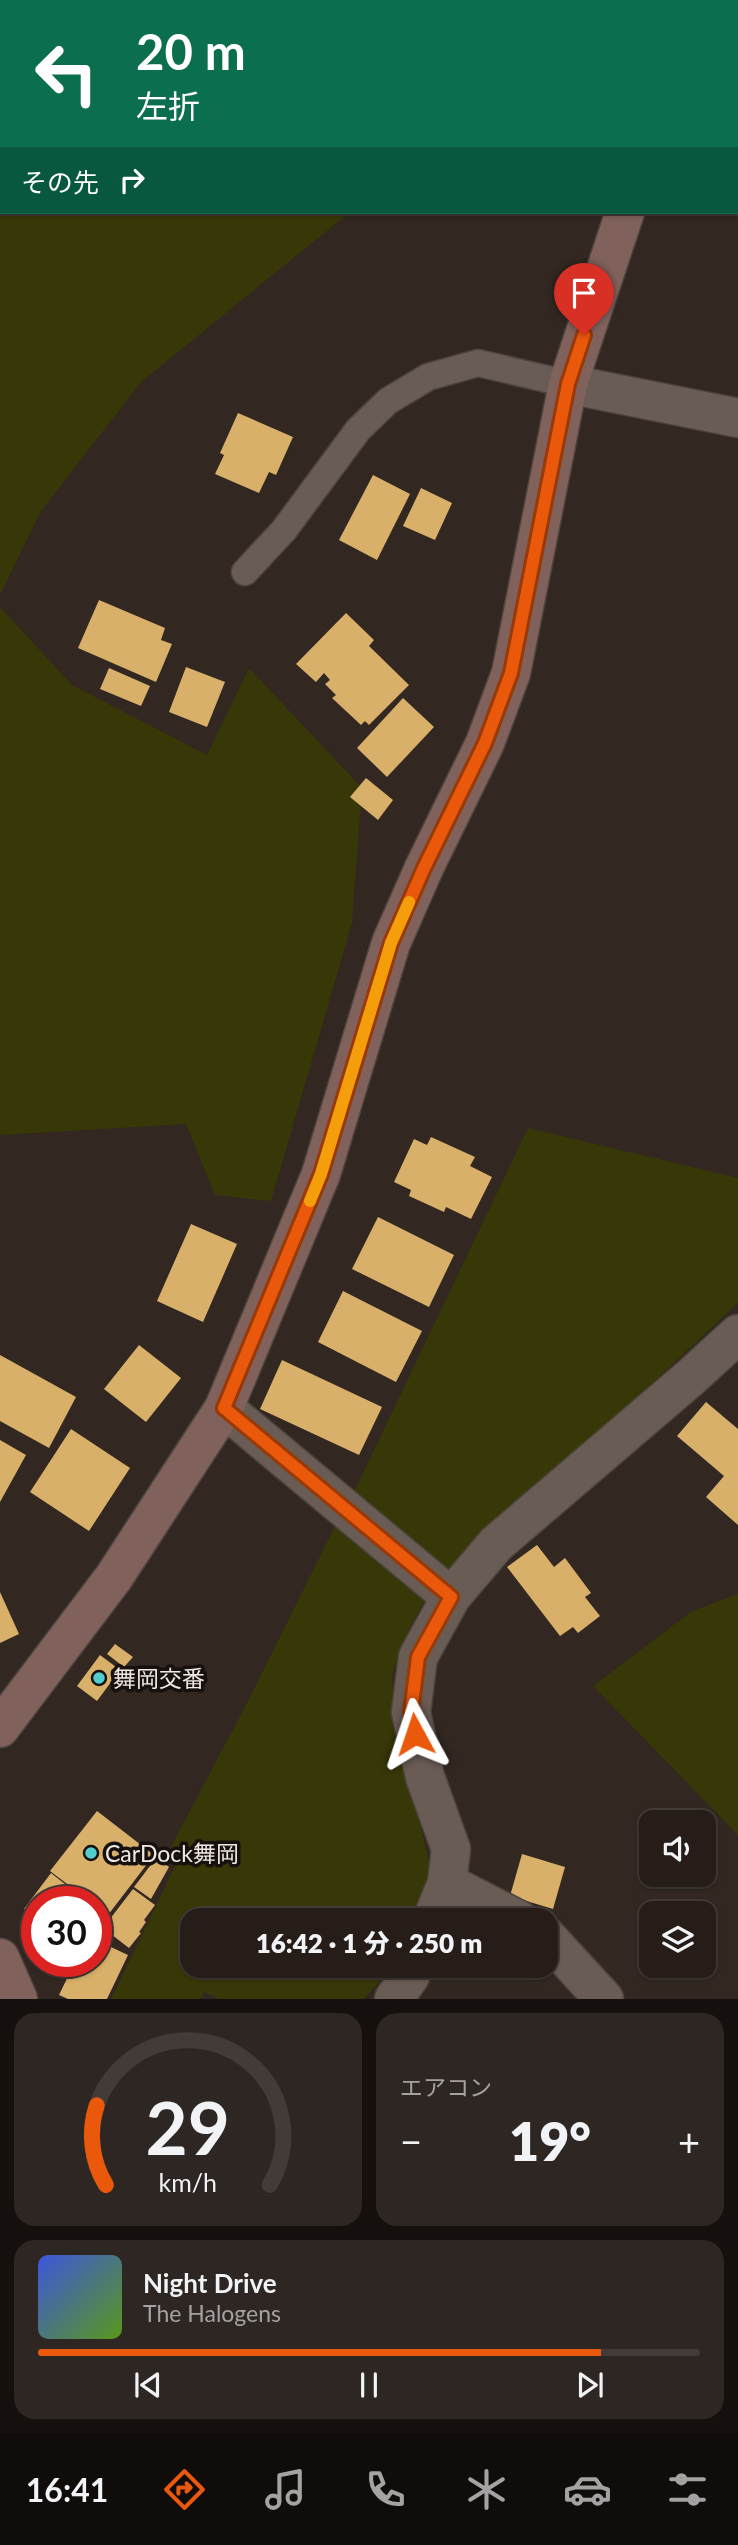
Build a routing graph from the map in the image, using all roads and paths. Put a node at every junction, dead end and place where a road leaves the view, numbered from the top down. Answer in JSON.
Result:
{"nodes":[{"id":1,"x":624,"y":214,"type":"edge"},
{"id":2,"x":568,"y":384,"type":"junction"},
{"id":3,"x":738,"y":418,"type":"edge"},
{"id":4,"x":245,"y":572,"type":"dead end"},
{"id":5,"x":738,"y":1334,"type":"edge"},
{"id":6,"x":224,"y":1408,"type":"junction"},
{"id":7,"x":451,"y":1597,"type":"junction"},
{"id":8,"x":0,"y":1728,"type":"edge"},
{"id":9,"x":447,"y":1884,"type":"junction"},
{"id":10,"x":437,"y":1908,"type":"edge"},
{"id":11,"x":495,"y":1908,"type":"edge"},
{"id":12,"x":558,"y":1949,"type":"edge"},
{"id":13,"x":0,"y":1958,"type":"edge"},
{"id":14,"x":406,"y":1978,"type":"edge"},
{"id":15,"x":18,"y":1999,"type":"edge"},
{"id":16,"x":394,"y":1999,"type":"edge"},
{"id":17,"x":604,"y":1999,"type":"edge"}],
"edges":[{"from":1,"to":2,"type":"street"},
{"from":2,"to":3,"type":"street"},
{"from":2,"to":4,"type":"lane"},
{"from":2,"to":6,"type":"street"},
{"from":5,"to":7,"type":"street"},
{"from":6,"to":7,"type":"street"},
{"from":6,"to":8,"type":"street"},
{"from":7,"to":9,"type":"street"},
{"from":9,"to":10,"type":"street"},
{"from":9,"to":11,"type":"street"},
{"from":12,"to":17,"type":"street"},
{"from":13,"to":15,"type":"street"},
{"from":14,"to":16,"type":"street"}]}
